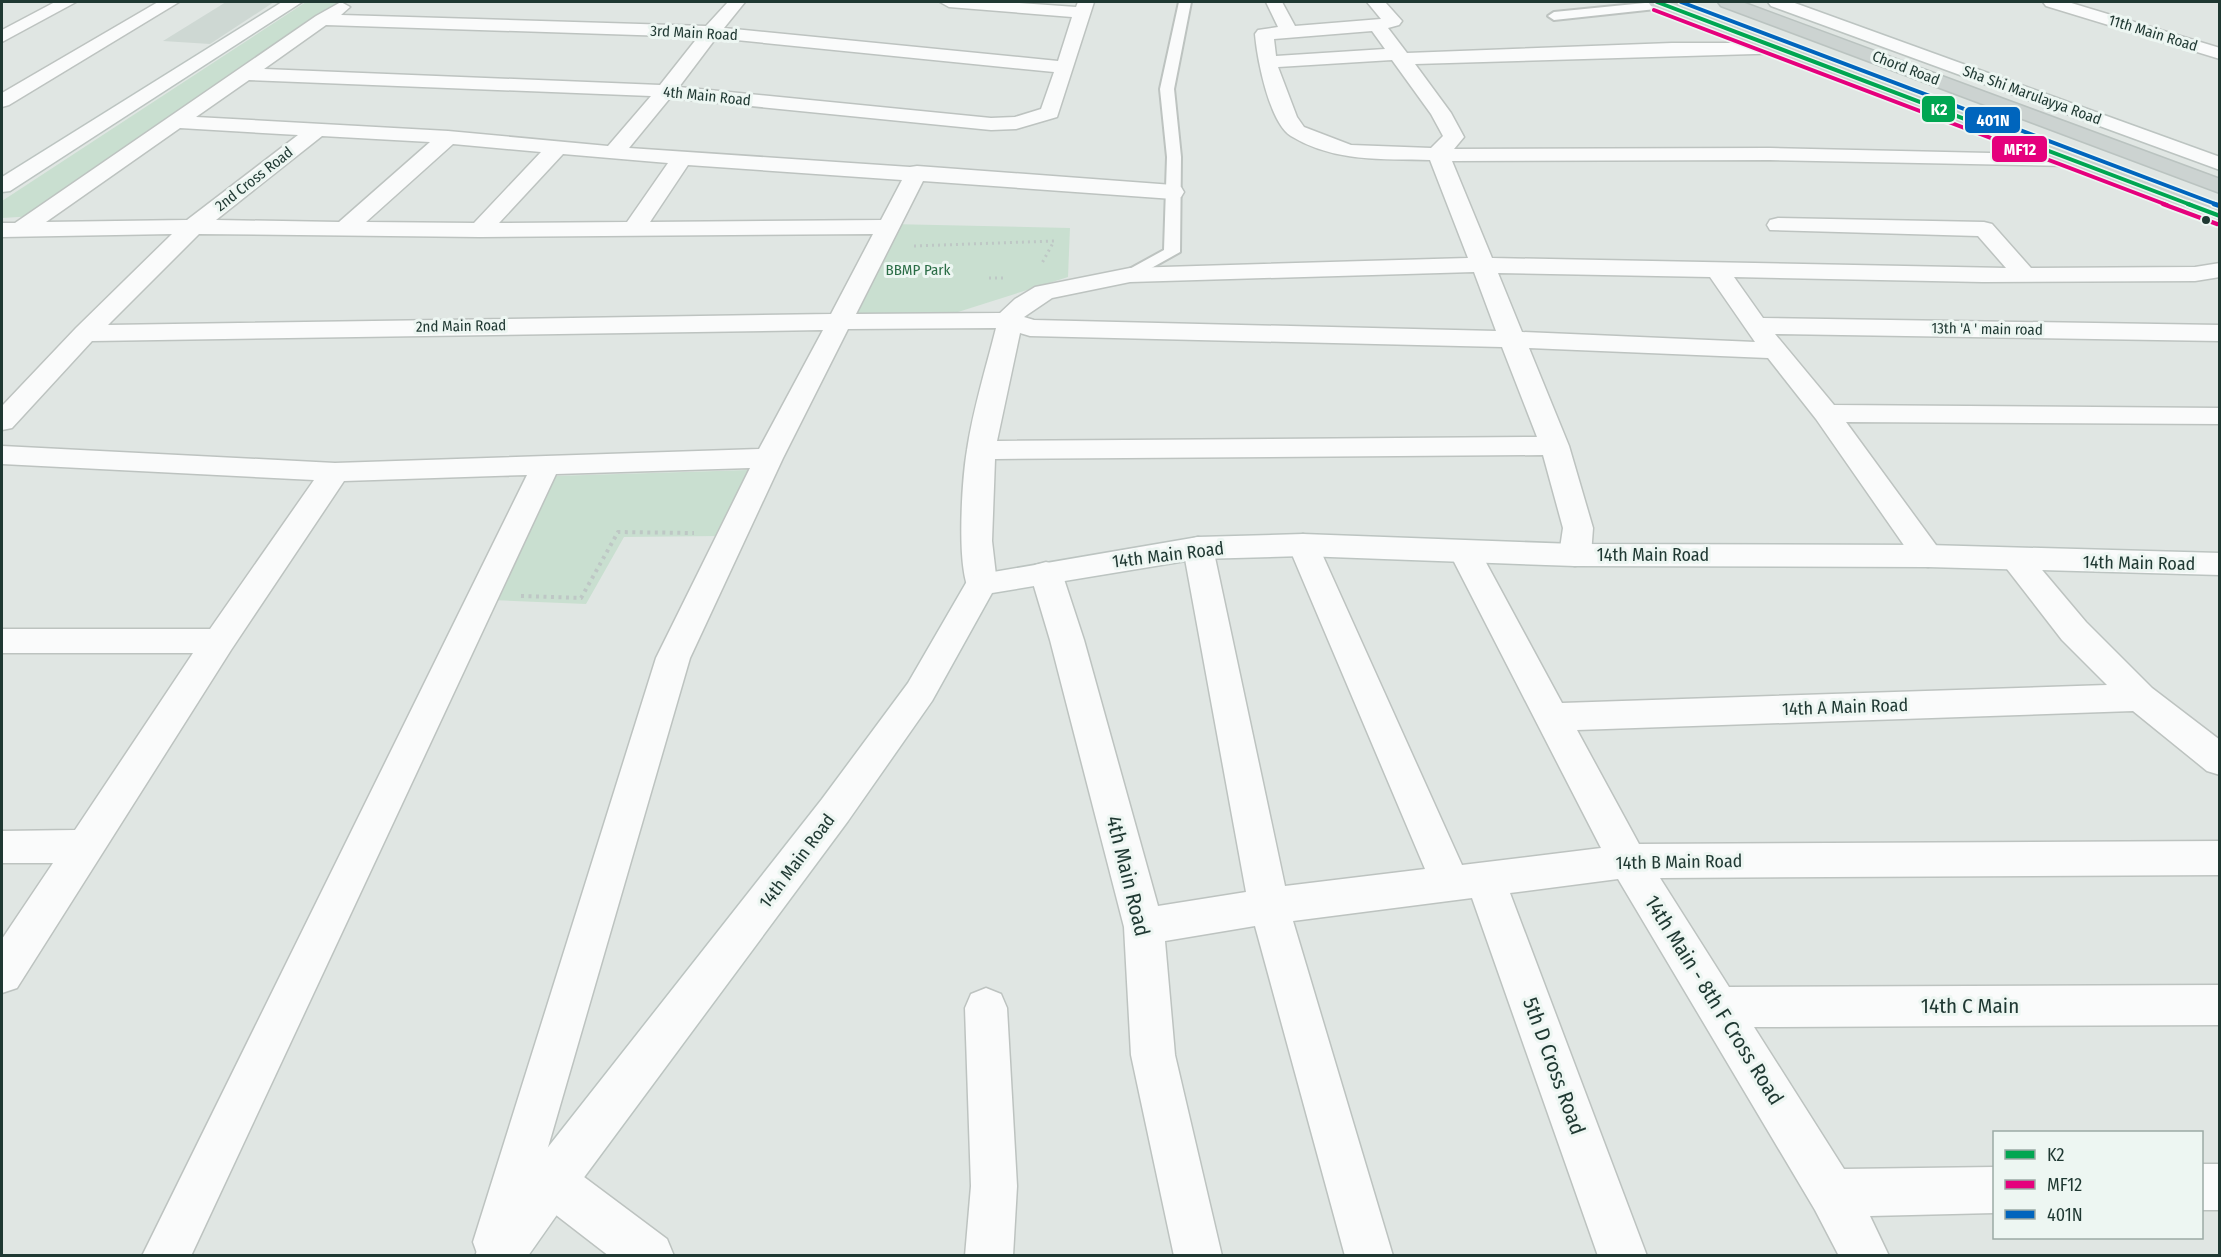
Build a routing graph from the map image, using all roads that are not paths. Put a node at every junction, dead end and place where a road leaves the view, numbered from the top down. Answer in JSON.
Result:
{"nodes":[{"id":1,"x":67,"y":2,"type":"edge"},
{"id":2,"x":170,"y":2,"type":"edge"},
{"id":3,"x":293,"y":2,"type":"edge"},
{"id":4,"x":350,"y":2,"type":"edge"},
{"id":5,"x":737,"y":2,"type":"edge"},
{"id":6,"x":949,"y":2,"type":"edge"},
{"id":7,"x":1185,"y":2,"type":"edge"},
{"id":8,"x":1275,"y":2,"type":"edge"},
{"id":9,"x":1728,"y":2,"type":"edge"},
{"id":10,"x":1777,"y":2,"type":"edge"},
{"id":11,"x":2052,"y":2,"type":"edge"},
{"id":12,"x":1661,"y":3,"type":"edge"},
{"id":13,"x":1085,"y":7,"type":"edge"},
{"id":14,"x":1376,"y":13,"type":"edge"},
{"id":15,"x":1554,"y":16,"type":"dead end"},
{"id":16,"x":322,"y":20,"type":"junction"},
{"id":17,"x":1288,"y":30,"type":"junction"},
{"id":18,"x":709,"y":32,"type":"junction"},
{"id":19,"x":2,"y":37,"type":"edge"},
{"id":20,"x":1781,"y":49,"type":"junction"},
{"id":21,"x":2220,"y":54,"type":"edge"},
{"id":22,"x":1400,"y":56,"type":"junction"},
{"id":23,"x":1267,"y":62,"type":"junction"},
{"id":24,"x":1065,"y":67,"type":"junction"},
{"id":25,"x":244,"y":74,"type":"junction"},
{"id":26,"x":663,"y":91,"type":"junction"},
{"id":27,"x":2,"y":101,"type":"edge"},
{"id":28,"x":177,"y":122,"type":"junction"},
{"id":29,"x":316,"y":131,"type":"junction"},
{"id":30,"x":448,"y":137,"type":"junction"},
{"id":31,"x":558,"y":147,"type":"junction"},
{"id":32,"x":613,"y":153,"type":"junction"},
{"id":33,"x":1438,"y":153,"type":"junction"},
{"id":34,"x":681,"y":159,"type":"junction"},
{"id":35,"x":2071,"y":160,"type":"junction"},
{"id":36,"x":2220,"y":164,"type":"edge"},
{"id":37,"x":917,"y":172,"type":"junction"},
{"id":38,"x":2,"y":186,"type":"edge"},
{"id":39,"x":2220,"y":187,"type":"edge"},
{"id":40,"x":1173,"y":192,"type":"junction"},
{"id":41,"x":2220,"y":216,"type":"edge"},
{"id":42,"x":1778,"y":225,"type":"dead end"},
{"id":43,"x":193,"y":227,"type":"junction"},
{"id":44,"x":635,"y":227,"type":"junction"},
{"id":45,"x":888,"y":227,"type":"junction"},
{"id":46,"x":344,"y":229,"type":"junction"},
{"id":47,"x":10,"y":230,"type":"edge"},
{"id":48,"x":480,"y":230,"type":"junction"},
{"id":49,"x":1480,"y":264,"type":"junction"},
{"id":50,"x":2220,"y":270,"type":"edge"},
{"id":51,"x":1718,"y":271,"type":"junction"},
{"id":52,"x":2195,"y":274,"type":"junction"},
{"id":53,"x":1130,"y":275,"type":"junction"},
{"id":54,"x":2025,"y":275,"type":"junction"},
{"id":55,"x":2220,"y":287,"type":"edge"},
{"id":56,"x":1010,"y":321,"type":"junction"},
{"id":57,"x":838,"y":322,"type":"junction"},
{"id":58,"x":1755,"y":326,"type":"junction"},
{"id":59,"x":85,"y":333,"type":"junction"},
{"id":60,"x":2220,"y":333,"type":"edge"},
{"id":61,"x":1510,"y":339,"type":"junction"},
{"id":62,"x":1776,"y":351,"type":"junction"},
{"id":63,"x":6,"y":411,"type":"edge"},
{"id":64,"x":1826,"y":413,"type":"junction"},
{"id":65,"x":2220,"y":416,"type":"edge"},
{"id":66,"x":1555,"y":446,"type":"junction"},
{"id":67,"x":981,"y":450,"type":"junction"},
{"id":68,"x":2,"y":455,"type":"edge"},
{"id":69,"x":769,"y":458,"type":"junction"},
{"id":70,"x":545,"y":466,"type":"junction"},
{"id":71,"x":335,"y":472,"type":"junction"},
{"id":72,"x":1303,"y":545,"type":"junction"},
{"id":73,"x":1197,"y":548,"type":"junction"},
{"id":74,"x":1465,"y":552,"type":"junction"},
{"id":75,"x":1575,"y":555,"type":"junction"},
{"id":76,"x":1928,"y":556,"type":"junction"},
{"id":77,"x":2016,"y":560,"type":"junction"},
{"id":78,"x":2220,"y":564,"type":"edge"},
{"id":79,"x":1046,"y":573,"type":"junction"},
{"id":80,"x":981,"y":584,"type":"junction"},
{"id":81,"x":2,"y":641,"type":"edge"},
{"id":82,"x":219,"y":641,"type":"junction"},
{"id":83,"x":2140,"y":697,"type":"junction"},
{"id":84,"x":1551,"y":717,"type":"junction"},
{"id":85,"x":2220,"y":761,"type":"edge"},
{"id":86,"x":85,"y":846,"type":"junction"},
{"id":87,"x":2,"y":847,"type":"edge"},
{"id":88,"x":2220,"y":858,"type":"edge"},
{"id":89,"x":1628,"y":861,"type":"junction"},
{"id":90,"x":1467,"y":879,"type":"junction"},
{"id":91,"x":1269,"y":906,"type":"junction"},
{"id":92,"x":1144,"y":927,"type":"junction"},
{"id":93,"x":2,"y":974,"type":"edge"},
{"id":94,"x":2220,"y":1005,"type":"edge"},
{"id":95,"x":986,"y":1008,"type":"dead end"},
{"id":96,"x":1720,"y":1008,"type":"junction"},
{"id":97,"x":551,"y":1182,"type":"junction"},
{"id":98,"x":2203,"y":1187,"type":"edge"},
{"id":99,"x":2220,"y":1187,"type":"edge"},
{"id":100,"x":1993,"y":1190,"type":"edge"},
{"id":101,"x":1832,"y":1192,"type":"junction"},
{"id":102,"x":166,"y":1256,"type":"edge"},
{"id":103,"x":493,"y":1256,"type":"edge"},
{"id":104,"x":499,"y":1256,"type":"edge"},
{"id":105,"x":650,"y":1256,"type":"edge"},
{"id":106,"x":989,"y":1256,"type":"edge"},
{"id":107,"x":1198,"y":1256,"type":"edge"},
{"id":108,"x":1369,"y":1256,"type":"edge"},
{"id":109,"x":1623,"y":1256,"type":"edge"},
{"id":110,"x":1865,"y":1256,"type":"edge"}],
"edges":[{"from":1,"to":19,"type":"street"},
{"from":2,"to":27,"type":"street"},
{"from":3,"to":38,"type":"street"},
{"from":4,"to":16,"type":"street"},
{"from":5,"to":18,"type":"street"},
{"from":6,"to":13,"type":"street"},
{"from":7,"to":40,"type":"lane"},
{"from":8,"to":17,"type":"street"},
{"from":9,"to":39,"type":"main road","name":"Chord Road"},
{"from":10,"to":36,"type":"street","name":"Sha Shi Marulayya Road"},
{"from":11,"to":21,"type":"street","name":"11th Main Road"},
{"from":12,"to":15,"type":"lane"},
{"from":12,"to":20,"type":"main road","name":"Chord Road"},
{"from":13,"to":24,"type":"street","name":"4th Main Road"},
{"from":14,"to":17,"type":"street"},
{"from":14,"to":22,"type":"street"},
{"from":16,"to":18,"type":"street","name":"3rd Main Road"},
{"from":16,"to":25,"type":"street"},
{"from":17,"to":23,"type":"street"},
{"from":18,"to":24,"type":"street","name":"3rd Main Road"},
{"from":18,"to":26,"type":"street"},
{"from":20,"to":22,"type":"street"},
{"from":20,"to":35,"type":"main road","name":"Chord Road"},
{"from":22,"to":23,"type":"street"},
{"from":22,"to":33,"type":"street"},
{"from":23,"to":33,"type":"street"},
{"from":24,"to":26,"type":"street","name":"4th Main Road"},
{"from":25,"to":26,"type":"street","name":"4th Main Road"},
{"from":25,"to":28,"type":"street"},
{"from":26,"to":32,"type":"street"},
{"from":28,"to":29,"type":"street"},
{"from":28,"to":47,"type":"street"},
{"from":29,"to":30,"type":"street"},
{"from":29,"to":43,"type":"street","name":"2nd Cross Road"},
{"from":30,"to":31,"type":"street"},
{"from":30,"to":46,"type":"street"},
{"from":31,"to":32,"type":"street"},
{"from":31,"to":48,"type":"street"},
{"from":32,"to":34,"type":"street"},
{"from":33,"to":35,"type":"street"},
{"from":33,"to":49,"type":"street"},
{"from":34,"to":37,"type":"street"},
{"from":34,"to":44,"type":"street"},
{"from":35,"to":41,"type":"main road","name":"Chord Road"},
{"from":37,"to":40,"type":"street"},
{"from":37,"to":45,"type":"street"},
{"from":40,"to":53,"type":"lane"},
{"from":42,"to":54,"type":"street"},
{"from":43,"to":46,"type":"street"},
{"from":43,"to":47,"type":"street"},
{"from":43,"to":59,"type":"street","name":"2nd Cross Road"},
{"from":44,"to":45,"type":"street"},
{"from":44,"to":48,"type":"street"},
{"from":45,"to":57,"type":"street"},
{"from":46,"to":48,"type":"street"},
{"from":49,"to":51,"type":"street"},
{"from":49,"to":53,"type":"street"},
{"from":49,"to":61,"type":"street"},
{"from":50,"to":52,"type":"street"},
{"from":51,"to":54,"type":"street"},
{"from":51,"to":58,"type":"street"},
{"from":52,"to":54,"type":"street"},
{"from":52,"to":55,"type":"street"},
{"from":53,"to":56,"type":"street"},
{"from":56,"to":57,"type":"street","name":"2nd Main Road"},
{"from":56,"to":61,"type":"street","name":"2nd Main Road"},
{"from":56,"to":67,"type":"street"},
{"from":57,"to":59,"type":"street","name":"2nd Main Road"},
{"from":57,"to":69,"type":"street"},
{"from":58,"to":60,"type":"street","name":"13th 'A ' main road"},
{"from":58,"to":62,"type":"street"},
{"from":59,"to":63,"type":"street","name":"2nd Cross Road"},
{"from":61,"to":62,"type":"street","name":"2nd Main Road"},
{"from":61,"to":66,"type":"street"},
{"from":62,"to":64,"type":"street"},
{"from":64,"to":65,"type":"street"},
{"from":64,"to":76,"type":"street"},
{"from":66,"to":67,"type":"street"},
{"from":66,"to":75,"type":"street"},
{"from":67,"to":80,"type":"street"},
{"from":68,"to":71,"type":"street"},
{"from":69,"to":70,"type":"street"},
{"from":69,"to":103,"type":"street"},
{"from":70,"to":71,"type":"street"},
{"from":70,"to":102,"type":"street"},
{"from":71,"to":82,"type":"street"},
{"from":72,"to":73,"type":"street","name":"14th Main Road"},
{"from":72,"to":74,"type":"street","name":"14th Main Road"},
{"from":72,"to":90,"type":"street","name":"5th D Cross Road"},
{"from":73,"to":79,"type":"street","name":"14th Main Road"},
{"from":73,"to":91,"type":"street"},
{"from":74,"to":75,"type":"street","name":"14th Main Road"},
{"from":74,"to":84,"type":"street","name":"14th Main - 8th F Cross Road"},
{"from":75,"to":76,"type":"street","name":"14th Main Road"},
{"from":76,"to":77,"type":"street","name":"14th Main Road"},
{"from":77,"to":78,"type":"street","name":"14th Main Road"},
{"from":77,"to":83,"type":"street"},
{"from":79,"to":80,"type":"street","name":"14th Main Road"},
{"from":79,"to":92,"type":"street","name":"4th Main Road"},
{"from":80,"to":97,"type":"street","name":"14th Main Road"},
{"from":81,"to":82,"type":"street"},
{"from":82,"to":86,"type":"street"},
{"from":83,"to":84,"type":"street","name":"14th A Main Road"},
{"from":83,"to":85,"type":"street"},
{"from":84,"to":89,"type":"street","name":"14th Main - 8th F Cross Road"},
{"from":86,"to":87,"type":"street"},
{"from":86,"to":93,"type":"street"},
{"from":88,"to":89,"type":"street","name":"14th B Main Road"},
{"from":89,"to":90,"type":"street","name":"14th B Main Road"},
{"from":89,"to":96,"type":"street","name":"14th Main - 8th F Cross Road"},
{"from":90,"to":91,"type":"street","name":"14th B Main Road"},
{"from":90,"to":109,"type":"street","name":"5th D Cross Road"},
{"from":91,"to":92,"type":"street","name":"14th B Main Road"},
{"from":91,"to":108,"type":"street"},
{"from":92,"to":107,"type":"street","name":"4th Main Road"},
{"from":94,"to":96,"type":"street","name":"14th C Main"},
{"from":95,"to":106,"type":"street"},
{"from":96,"to":101,"type":"street","name":"14th Main - 8th F Cross Road"},
{"from":97,"to":104,"type":"street","name":"14th Main Road"},
{"from":97,"to":105,"type":"street"},
{"from":98,"to":99,"type":"street"},
{"from":100,"to":101,"type":"street"},
{"from":101,"to":110,"type":"street","name":"14th Main - 8th F Cross Road"}]}
